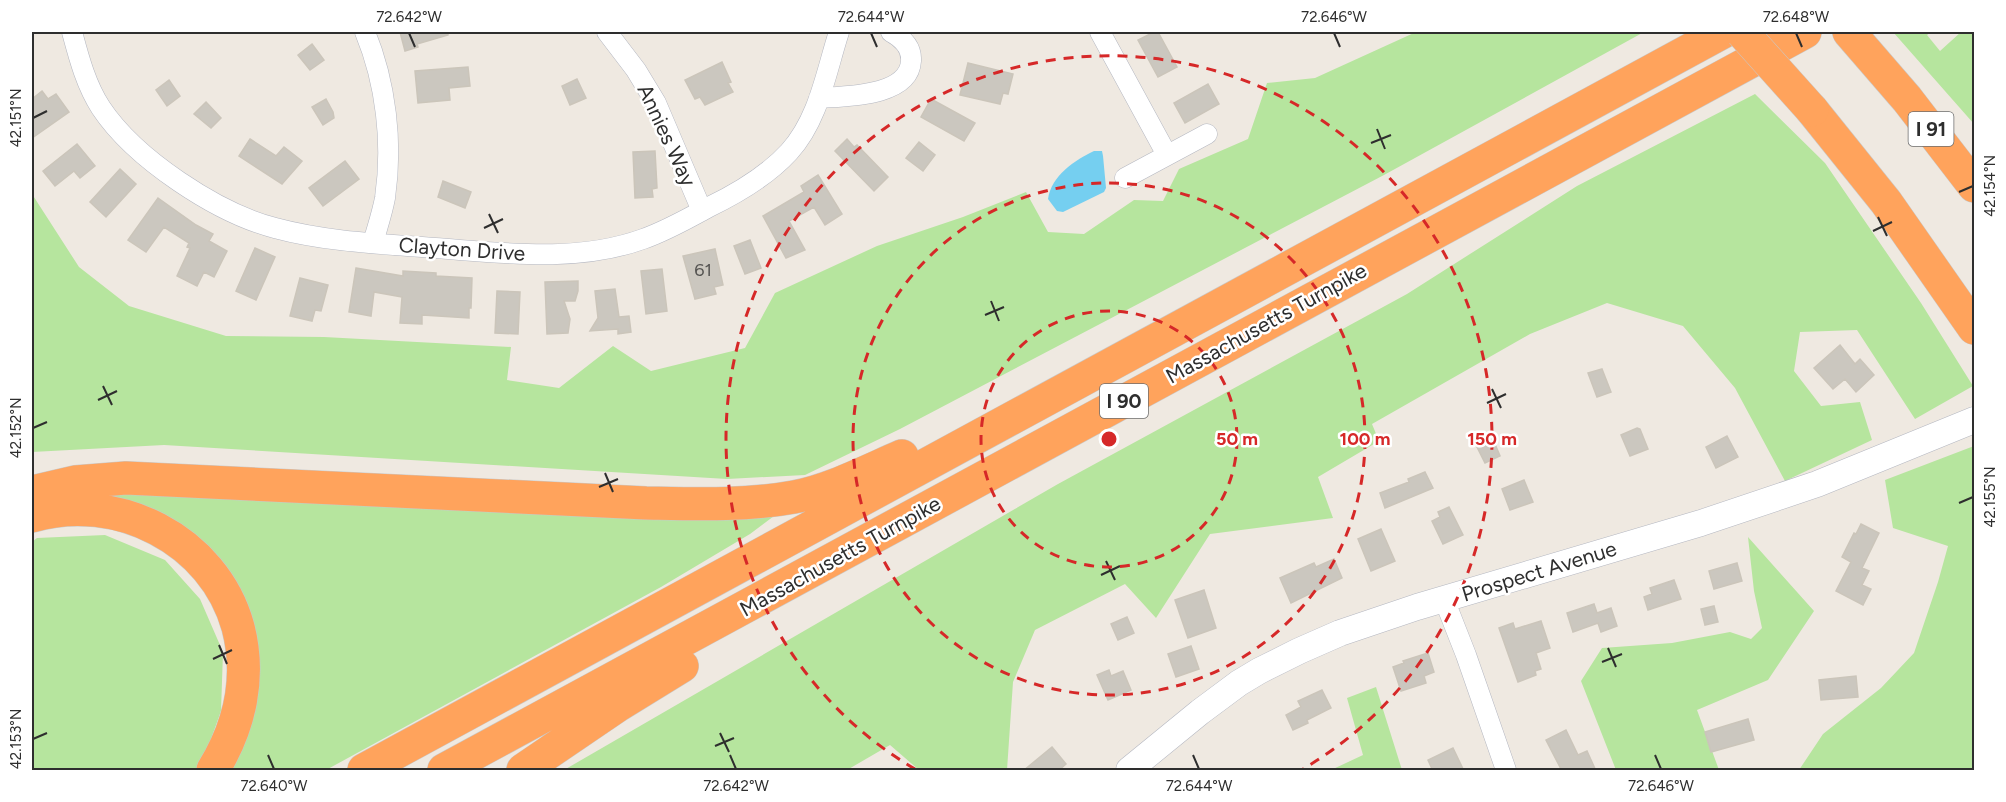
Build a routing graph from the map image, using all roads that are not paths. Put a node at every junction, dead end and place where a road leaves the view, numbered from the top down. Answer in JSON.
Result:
{"nodes":[{"id":1,"x":72,"y":32,"type":"edge"},
{"id":2,"x":364,"y":32,"type":"edge"},
{"id":3,"x":607,"y":32,"type":"edge"},
{"id":4,"x":839,"y":32,"type":"edge"},
{"id":5,"x":891,"y":32,"type":"edge"},
{"id":6,"x":1100,"y":32,"type":"edge"},
{"id":7,"x":1723,"y":32,"type":"edge"},
{"id":8,"x":1742,"y":32,"type":"edge"},
{"id":9,"x":1805,"y":32,"type":"edge"},
{"id":10,"x":1849,"y":32,"type":"edge"},
{"id":11,"x":819,"y":98,"type":"junction"},
{"id":12,"x":1207,"y":134,"type":"dead end"},
{"id":13,"x":1167,"y":155,"type":"junction"},
{"id":14,"x":1125,"y":178,"type":"dead end"},
{"id":15,"x":1974,"y":186,"type":"edge"},
{"id":16,"x":702,"y":211,"type":"junction"},
{"id":17,"x":1436,"y":231,"type":"junction"},
{"id":18,"x":373,"y":243,"type":"junction"},
{"id":19,"x":1974,"y":328,"type":"edge"},
{"id":20,"x":1089,"y":376,"type":"junction"},
{"id":21,"x":1974,"y":420,"type":"edge"},
{"id":22,"x":32,"y":492,"type":"edge"},
{"id":23,"x":32,"y":516,"type":"edge"},
{"id":24,"x":1444,"y":599,"type":"junction"},
{"id":25,"x":1133,"y":769,"type":"edge"},
{"id":26,"x":213,"y":771,"type":"edge"},
{"id":27,"x":364,"y":771,"type":"edge"},
{"id":28,"x":444,"y":771,"type":"edge"},
{"id":29,"x":523,"y":771,"type":"edge"},
{"id":30,"x":1506,"y":771,"type":"edge"}],
"edges":[{"from":1,"to":18,"type":"street","name":"Clayton Drive"},
{"from":2,"to":18,"type":"street"},
{"from":3,"to":16,"type":"street","name":"Annies Way"},
{"from":4,"to":11,"type":"street","name":"Clayton Drive"},
{"from":5,"to":11,"type":"street"},
{"from":6,"to":13,"type":"street"},
{"from":7,"to":20,"type":"highway","name":"Massachusetts Turnpike","number":"I 90"},
{"from":8,"to":19,"type":"highway","bridge":true},
{"from":9,"to":17,"type":"highway","name":"Massachusetts Turnpike","number":"I 90"},
{"from":10,"to":15,"type":"highway","number":"I 91"},
{"from":11,"to":16,"type":"street","name":"Clayton Drive"},
{"from":12,"to":13,"type":"street"},
{"from":13,"to":14,"type":"street"},
{"from":16,"to":18,"type":"street","name":"Clayton Drive"},
{"from":17,"to":28,"type":"highway","name":"Massachusetts Turnpike","number":"I 90"},
{"from":17,"to":29,"type":"highway"},
{"from":20,"to":22,"type":"highway"},
{"from":20,"to":27,"type":"highway","name":"Massachusetts Turnpike","number":"I 90"},
{"from":21,"to":24,"type":"street","name":"Prospect Avenue"},
{"from":23,"to":26,"type":"highway"},
{"from":24,"to":25,"type":"street","name":"Prospect Avenue"},
{"from":24,"to":30,"type":"street"}]}
